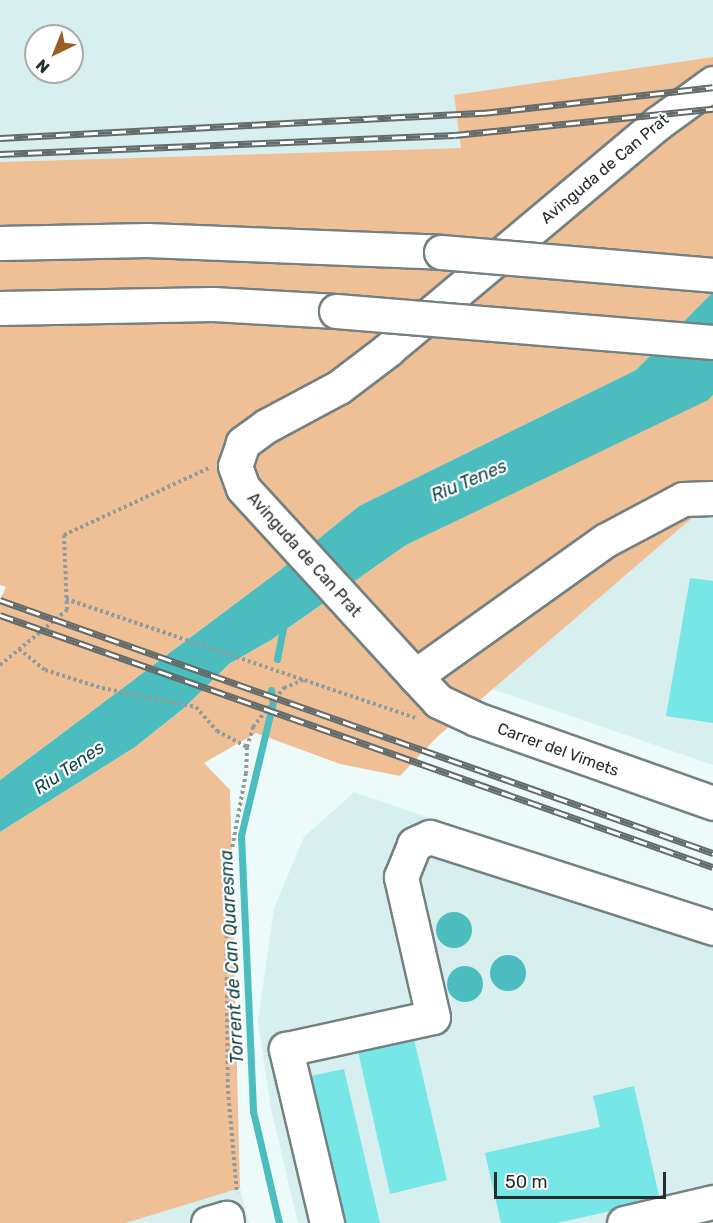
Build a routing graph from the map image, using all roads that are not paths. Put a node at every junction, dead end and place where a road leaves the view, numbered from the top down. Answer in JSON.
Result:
{"nodes":[{"id":1,"x":713,"y":83,"type":"edge"},
{"id":2,"x":0,"y":243,"type":"edge"},
{"id":3,"x":713,"y":275,"type":"edge"},
{"id":4,"x":0,"y":308,"type":"edge"},
{"id":5,"x":713,"y":342,"type":"edge"},
{"id":6,"x":713,"y":498,"type":"edge"},
{"id":7,"x":415,"y":676,"type":"junction"},
{"id":8,"x":713,"y":803,"type":"edge"},
{"id":9,"x":713,"y":928,"type":"edge"},
{"id":10,"x":713,"y":1202,"type":"edge"},
{"id":11,"x":327,"y":1223,"type":"edge"},
{"id":12,"x":624,"y":1223,"type":"edge"}],
"edges":[{"from":1,"to":7,"type":"main road","name":"Avinguda de Can Prat"},
{"from":2,"to":3,"type":"main road","bridge":true},
{"from":4,"to":5,"type":"main road","bridge":true},
{"from":6,"to":7,"type":"main road"},
{"from":7,"to":8,"type":"main road","name":"Carrer del Vimets"},
{"from":9,"to":11,"type":"main road"},
{"from":10,"to":12,"type":"main road"}]}
